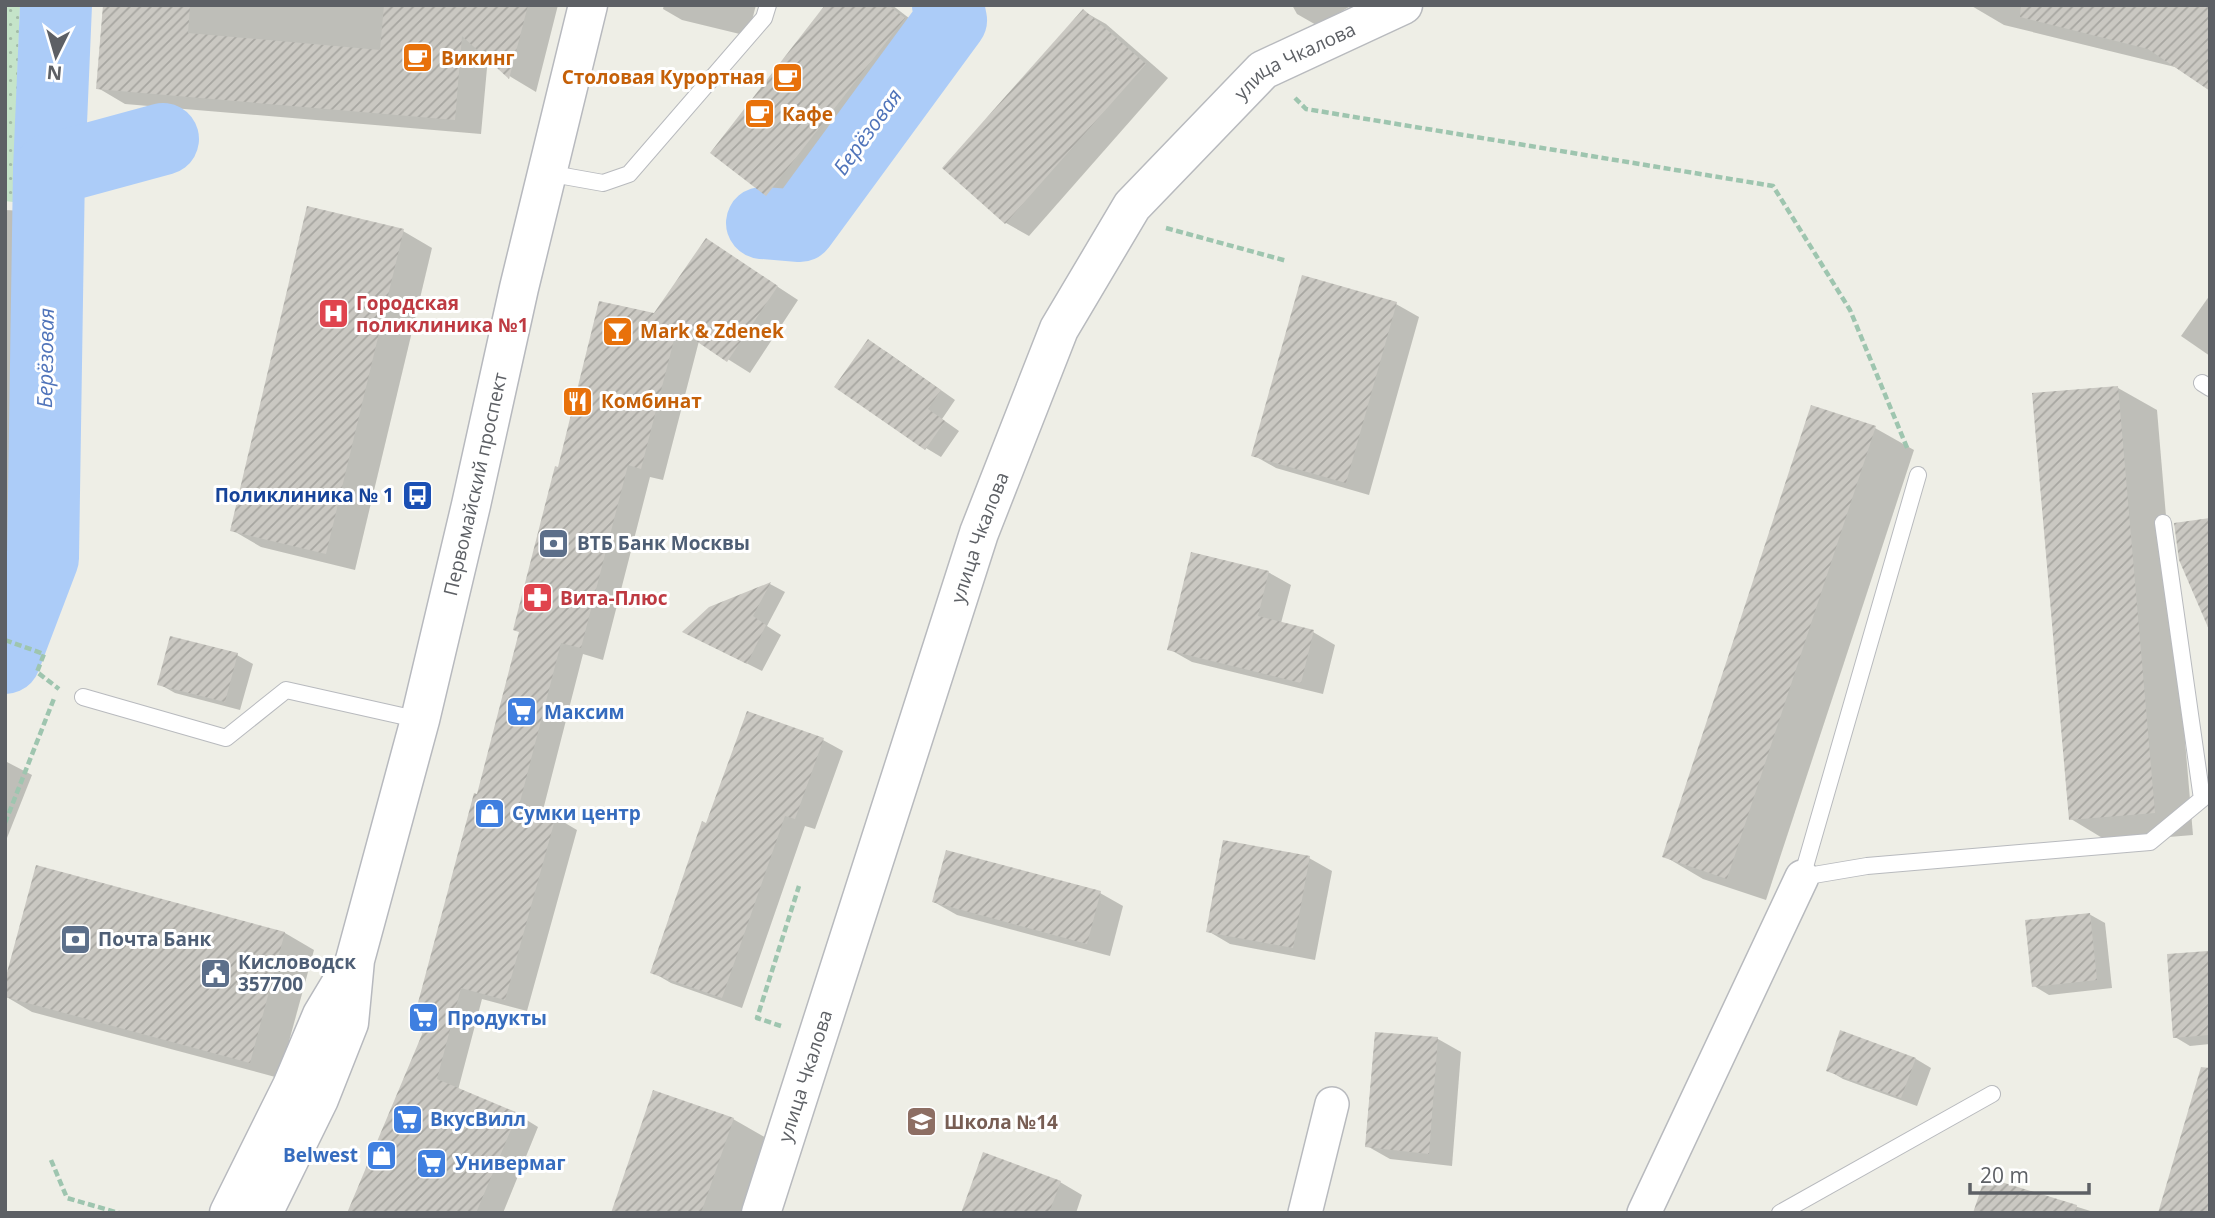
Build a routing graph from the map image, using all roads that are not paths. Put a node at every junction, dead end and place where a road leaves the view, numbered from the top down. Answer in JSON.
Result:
{"nodes":[{"id":1,"x":588,"y":5,"type":"edge"},
{"id":2,"x":768,"y":5,"type":"edge"},
{"id":3,"x":1402,"y":5,"type":"edge"},
{"id":4,"x":547,"y":173,"type":"junction"},
{"id":5,"x":1918,"y":475,"type":"road end"},
{"id":6,"x":2163,"y":523,"type":"dead end"},
{"id":7,"x":83,"y":697,"type":"dead end"},
{"id":8,"x":420,"y":720,"type":"junction"},
{"id":9,"x":1802,"y":877,"type":"junction"},
{"id":10,"x":355,"y":960,"type":"junction"},
{"id":11,"x":1992,"y":1094,"type":"dead end"},
{"id":12,"x":1332,"y":1104,"type":"dead end"},
{"id":13,"x":229,"y":1213,"type":"edge"},
{"id":14,"x":262,"y":1213,"type":"edge"},
{"id":15,"x":761,"y":1213,"type":"edge"},
{"id":16,"x":1305,"y":1213,"type":"edge"},
{"id":17,"x":1644,"y":1213,"type":"edge"},
{"id":18,"x":1780,"y":1213,"type":"edge"}],
"edges":[{"from":1,"to":4,"type":"main road","name":"Первомайский проспект"},
{"from":2,"to":4,"type":"lane"},
{"from":3,"to":15,"type":"main road","name":"улица Чкалова"},
{"from":4,"to":8,"type":"main road","name":"Первомайский проспект"},
{"from":5,"to":9,"type":"lane"},
{"from":6,"to":9,"type":"lane"},
{"from":7,"to":8,"type":"lane"},
{"from":8,"to":10,"type":"main road","name":"Первомайский проспект"},
{"from":9,"to":17,"type":"street"},
{"from":10,"to":13,"type":"main road","name":"Первомайский проспект"},
{"from":10,"to":14,"type":"main road","name":"Первомайский проспект"},
{"from":11,"to":18,"type":"lane"},
{"from":12,"to":16,"type":"street"}]}
